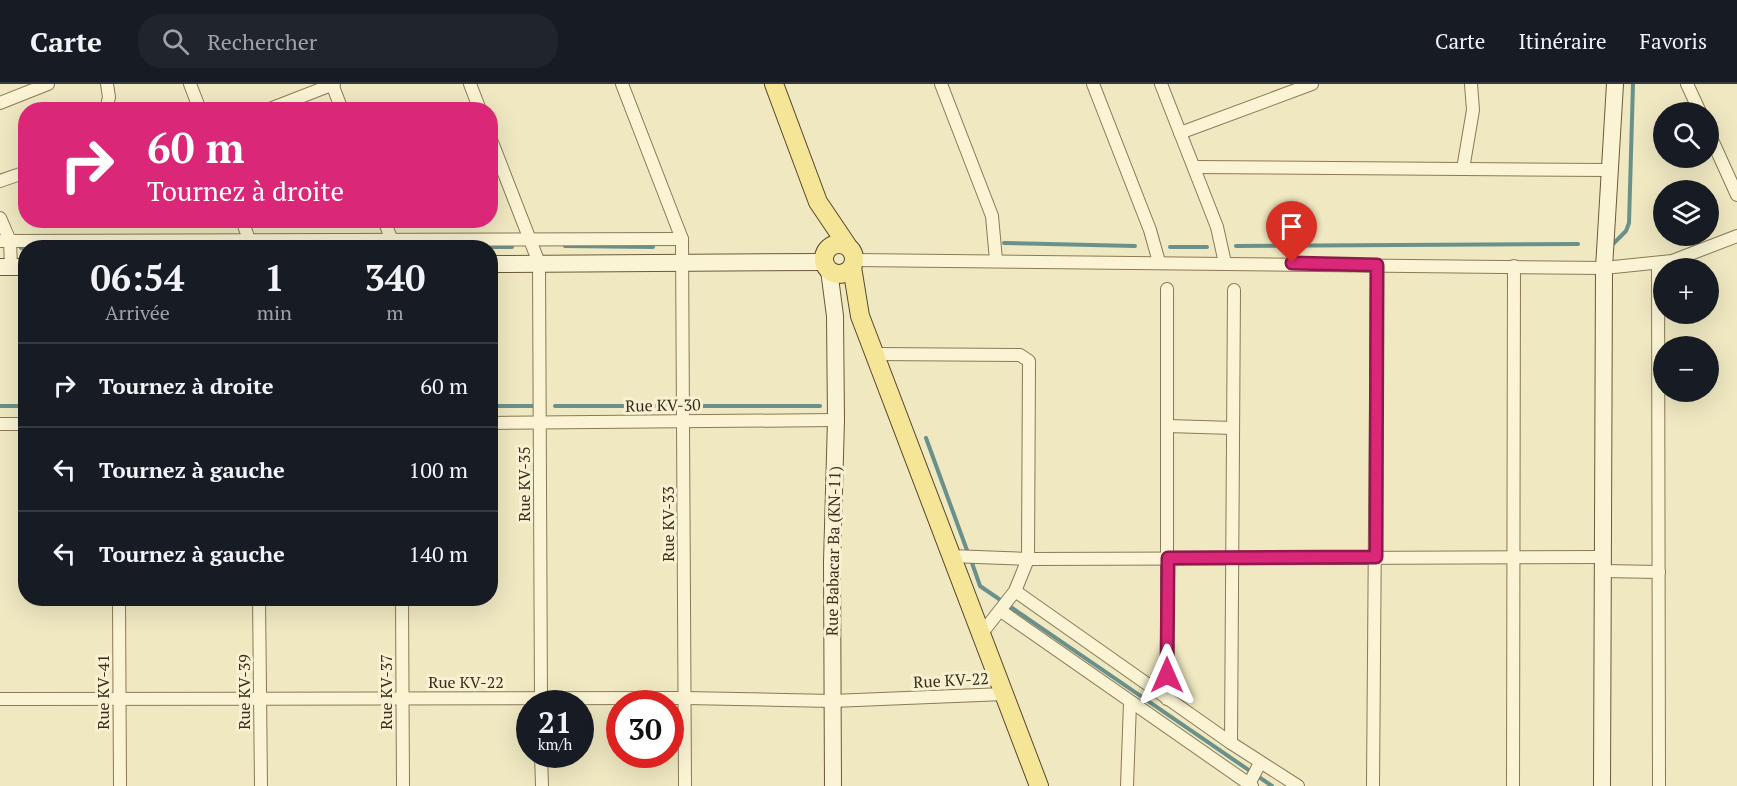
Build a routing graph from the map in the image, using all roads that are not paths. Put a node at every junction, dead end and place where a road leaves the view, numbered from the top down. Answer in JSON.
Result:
{"nodes":[{"id":1,"x":47,"y":84,"type":"edge"},
{"id":2,"x":107,"y":84,"type":"edge"},
{"id":3,"x":190,"y":84,"type":"edge"},
{"id":4,"x":333,"y":84,"type":"edge"},
{"id":5,"x":470,"y":84,"type":"edge"},
{"id":6,"x":622,"y":84,"type":"edge"},
{"id":7,"x":774,"y":84,"type":"edge"},
{"id":8,"x":941,"y":84,"type":"edge"},
{"id":9,"x":1093,"y":84,"type":"edge"},
{"id":10,"x":1161,"y":84,"type":"edge"},
{"id":11,"x":1312,"y":84,"type":"edge"},
{"id":12,"x":1471,"y":84,"type":"edge"},
{"id":13,"x":1615,"y":84,"type":"edge"},
{"id":14,"x":1687,"y":84,"type":"edge"},
{"id":15,"x":108,"y":102,"type":"edge"},
{"id":16,"x":197,"y":102,"type":"edge"},
{"id":17,"x":287,"y":102,"type":"edge"},
{"id":18,"x":339,"y":102,"type":"edge"},
{"id":19,"x":477,"y":102,"type":"edge"},
{"id":20,"x":1695,"y":102,"type":"edge"},
{"id":21,"x":0,"y":103,"type":"edge"},
{"id":22,"x":1180,"y":133,"type":"junction"},
{"id":23,"x":1719,"y":153,"type":"edge"},
{"id":24,"x":498,"y":157,"type":"edge"},
{"id":25,"x":1194,"y":167,"type":"junction"},
{"id":26,"x":1463,"y":169,"type":"junction"},
{"id":27,"x":1608,"y":170,"type":"junction"},
{"id":28,"x":18,"y":175,"type":"edge"},
{"id":29,"x":0,"y":181,"type":"edge"},
{"id":30,"x":1736,"y":188,"type":"edge"},
{"id":31,"x":818,"y":202,"type":"junction"},
{"id":32,"x":0,"y":218,"type":"edge"},
{"id":33,"x":1737,"y":236,"type":"edge"},
{"id":34,"x":682,"y":239,"type":"junction"},
{"id":35,"x":530,"y":240,"type":"junction"},
{"id":36,"x":5,"y":241,"type":"edge"},
{"id":37,"x":498,"y":241,"type":"edge"},
{"id":38,"x":851,"y":257,"type":"junction"},
{"id":39,"x":1684,"y":258,"type":"edge"},
{"id":40,"x":996,"y":260,"type":"junction"},
{"id":41,"x":684,"y":262,"type":"junction"},
{"id":42,"x":1159,"y":262,"type":"junction"},
{"id":43,"x":539,"y":263,"type":"junction"},
{"id":44,"x":1225,"y":263,"type":"junction"},
{"id":45,"x":498,"y":264,"type":"edge"},
{"id":46,"x":1653,"y":264,"type":"edge"},
{"id":47,"x":828,"y":265,"type":"junction"},
{"id":48,"x":1377,"y":265,"type":"junction"},
{"id":49,"x":1515,"y":266,"type":"junction"},
{"id":50,"x":12,"y":267,"type":"edge"},
{"id":51,"x":1604,"y":268,"type":"junction"},
{"id":52,"x":1167,"y":288,"type":"dead end"},
{"id":53,"x":1234,"y":290,"type":"dead end"},
{"id":54,"x":843,"y":292,"type":"junction"},
{"id":55,"x":835,"y":316,"type":"junction"},
{"id":56,"x":860,"y":316,"type":"junction"},
{"id":57,"x":1658,"y":324,"type":"edge"},
{"id":58,"x":875,"y":354,"type":"junction"},
{"id":59,"x":836,"y":420,"type":"junction"},
{"id":60,"x":684,"y":421,"type":"junction"},
{"id":61,"x":498,"y":423,"type":"edge"},
{"id":62,"x":540,"y":423,"type":"junction"},
{"id":63,"x":0,"y":424,"type":"edge"},
{"id":64,"x":18,"y":424,"type":"edge"},
{"id":65,"x":1168,"y":426,"type":"junction"},
{"id":66,"x":1233,"y":428,"type":"junction"},
{"id":67,"x":955,"y":556,"type":"junction"},
{"id":68,"x":1232,"y":557,"type":"junction"},
{"id":69,"x":1376,"y":557,"type":"junction"},
{"id":70,"x":1513,"y":557,"type":"junction"},
{"id":71,"x":1168,"y":558,"type":"junction"},
{"id":72,"x":1028,"y":559,"type":"junction"},
{"id":73,"x":1603,"y":564,"type":"junction"},
{"id":74,"x":1659,"y":572,"type":"junction"},
{"id":75,"x":1013,"y":594,"type":"junction"},
{"id":76,"x":119,"y":606,"type":"edge"},
{"id":77,"x":260,"y":606,"type":"edge"},
{"id":78,"x":402,"y":606,"type":"edge"},
{"id":79,"x":1002,"y":609,"type":"junction"},
{"id":80,"x":982,"y":633,"type":"junction"},
{"id":81,"x":541,"y":690,"type":"edge"},
{"id":82,"x":1004,"y":694,"type":"junction"},
{"id":83,"x":0,"y":699,"type":"edge"},
{"id":84,"x":120,"y":699,"type":"junction"},
{"id":85,"x":260,"y":699,"type":"junction"},
{"id":86,"x":403,"y":699,"type":"junction"},
{"id":87,"x":685,"y":699,"type":"junction"},
{"id":88,"x":1167,"y":699,"type":"junction"},
{"id":89,"x":594,"y":700,"type":"edge"},
{"id":90,"x":516,"y":701,"type":"edge"},
{"id":91,"x":832,"y":701,"type":"junction"},
{"id":92,"x":1130,"y":703,"type":"junction"},
{"id":93,"x":1231,"y":743,"type":"junction"},
{"id":94,"x":542,"y":768,"type":"edge"},
{"id":95,"x":1252,"y":777,"type":"edge"},
{"id":96,"x":1296,"y":785,"type":"edge"},
{"id":97,"x":120,"y":786,"type":"edge"},
{"id":98,"x":261,"y":786,"type":"edge"},
{"id":99,"x":404,"y":786,"type":"edge"},
{"id":100,"x":542,"y":786,"type":"edge"},
{"id":101,"x":685,"y":786,"type":"edge"},
{"id":102,"x":833,"y":786,"type":"edge"},
{"id":103,"x":1039,"y":786,"type":"edge"},
{"id":104,"x":1127,"y":786,"type":"edge"},
{"id":105,"x":1373,"y":786,"type":"edge"},
{"id":106,"x":1513,"y":786,"type":"edge"},
{"id":107,"x":1602,"y":786,"type":"edge"},
{"id":108,"x":1659,"y":786,"type":"edge"}],
"edges":[{"from":1,"to":21,"type":"street"},
{"from":2,"to":15,"type":"street"},
{"from":3,"to":16,"type":"street"},
{"from":4,"to":17,"type":"street"},
{"from":4,"to":18,"type":"street"},
{"from":5,"to":19,"type":"street"},
{"from":6,"to":34,"type":"street","name":"Rue KV-33"},
{"from":7,"to":31,"type":"main road"},
{"from":8,"to":40,"type":"street"},
{"from":9,"to":42,"type":"street"},
{"from":10,"to":22,"type":"street"},
{"from":11,"to":22,"type":"street"},
{"from":12,"to":26,"type":"street"},
{"from":13,"to":27,"type":"street"},
{"from":14,"to":20,"type":"street"},
{"from":22,"to":25,"type":"street"},
{"from":23,"to":30,"type":"street"},
{"from":24,"to":35,"type":"street"},
{"from":25,"to":26,"type":"street"},
{"from":25,"to":44,"type":"street"},
{"from":26,"to":27,"type":"street"},
{"from":27,"to":51,"type":"street"},
{"from":28,"to":29,"type":"street"},
{"from":31,"to":38,"type":"main road"},
{"from":31,"to":47,"type":"main road"},
{"from":32,"to":36,"type":"street"},
{"from":33,"to":39,"type":"street"},
{"from":34,"to":35,"type":"street"},
{"from":34,"to":41,"type":"street","name":"Rue KV-33"},
{"from":35,"to":37,"type":"street"},
{"from":35,"to":43,"type":"street"},
{"from":36,"to":50,"type":"street"},
{"from":38,"to":40,"type":"street"},
{"from":38,"to":47,"type":"main road"},
{"from":38,"to":47,"type":"main road"},
{"from":38,"to":56,"type":"main road"},
{"from":40,"to":42,"type":"street"},
{"from":41,"to":43,"type":"street"},
{"from":41,"to":47,"type":"street"},
{"from":41,"to":60,"type":"street","name":"Rue KV-33"},
{"from":42,"to":44,"type":"street"},
{"from":43,"to":45,"type":"street"},
{"from":43,"to":62,"type":"street","name":"Rue KV-35"},
{"from":44,"to":48,"type":"street"},
{"from":46,"to":51,"type":"street"},
{"from":47,"to":54,"type":"main road"},
{"from":47,"to":55,"type":"street"},
{"from":48,"to":49,"type":"street"},
{"from":48,"to":69,"type":"street"},
{"from":49,"to":51,"type":"street"},
{"from":49,"to":70,"type":"street"},
{"from":51,"to":73,"type":"street"},
{"from":52,"to":65,"type":"street"},
{"from":53,"to":66,"type":"street"},
{"from":54,"to":55,"type":"street"},
{"from":54,"to":56,"type":"main road"},
{"from":55,"to":59,"type":"street","name":"Rue Babacar Ba (KN-11)"},
{"from":56,"to":58,"type":"main road"},
{"from":57,"to":74,"type":"street"},
{"from":58,"to":67,"type":"main road"},
{"from":58,"to":72,"type":"street"},
{"from":59,"to":60,"type":"street","name":"Rue KV-30"},
{"from":59,"to":91,"type":"street","name":"Rue Babacar Ba (KN-11)"},
{"from":60,"to":62,"type":"street","name":"Rue KV-30"},
{"from":60,"to":87,"type":"street","name":"Rue KV-33"},
{"from":61,"to":62,"type":"street","name":"Rue KV-30"},
{"from":62,"to":81,"type":"street","name":"Rue KV-35"},
{"from":63,"to":64,"type":"street"},
{"from":65,"to":66,"type":"street"},
{"from":65,"to":71,"type":"street"},
{"from":66,"to":68,"type":"street"},
{"from":67,"to":72,"type":"street"},
{"from":67,"to":80,"type":"main road"},
{"from":68,"to":69,"type":"street"},
{"from":68,"to":71,"type":"street"},
{"from":68,"to":93,"type":"street"},
{"from":69,"to":70,"type":"street"},
{"from":69,"to":105,"type":"street"},
{"from":70,"to":73,"type":"street"},
{"from":70,"to":106,"type":"street"},
{"from":71,"to":72,"type":"street"},
{"from":71,"to":88,"type":"street"},
{"from":72,"to":75,"type":"street"},
{"from":73,"to":74,"type":"street"},
{"from":73,"to":107,"type":"street"},
{"from":74,"to":108,"type":"street"},
{"from":75,"to":79,"type":"street"},
{"from":75,"to":88,"type":"street"},
{"from":76,"to":84,"type":"street","name":"Rue KV-41"},
{"from":77,"to":85,"type":"street","name":"Rue KV-39"},
{"from":78,"to":86,"type":"street","name":"Rue KV-37"},
{"from":79,"to":80,"type":"street"},
{"from":79,"to":92,"type":"street"},
{"from":80,"to":82,"type":"main road"},
{"from":82,"to":91,"type":"street","name":"Rue KV-22"},
{"from":82,"to":103,"type":"main road"},
{"from":83,"to":84,"type":"street","name":"Rue KV-22"},
{"from":84,"to":85,"type":"street","name":"Rue KV-22"},
{"from":84,"to":97,"type":"street","name":"Rue KV-41"},
{"from":85,"to":86,"type":"street","name":"Rue KV-22"},
{"from":85,"to":98,"type":"street","name":"Rue KV-39"},
{"from":86,"to":90,"type":"street","name":"Rue KV-22"},
{"from":86,"to":99,"type":"street","name":"Rue KV-37"},
{"from":87,"to":89,"type":"street","name":"Rue KV-22"},
{"from":87,"to":91,"type":"street","name":"Rue KV-22"},
{"from":87,"to":101,"type":"street","name":"Rue KV-33"},
{"from":88,"to":93,"type":"street"},
{"from":91,"to":102,"type":"street","name":"Rue Babacar Ba (KN-11)"},
{"from":92,"to":95,"type":"street"},
{"from":92,"to":104,"type":"street"},
{"from":93,"to":95,"type":"street"},
{"from":94,"to":100,"type":"street"},
{"from":95,"to":96,"type":"street"}]}
